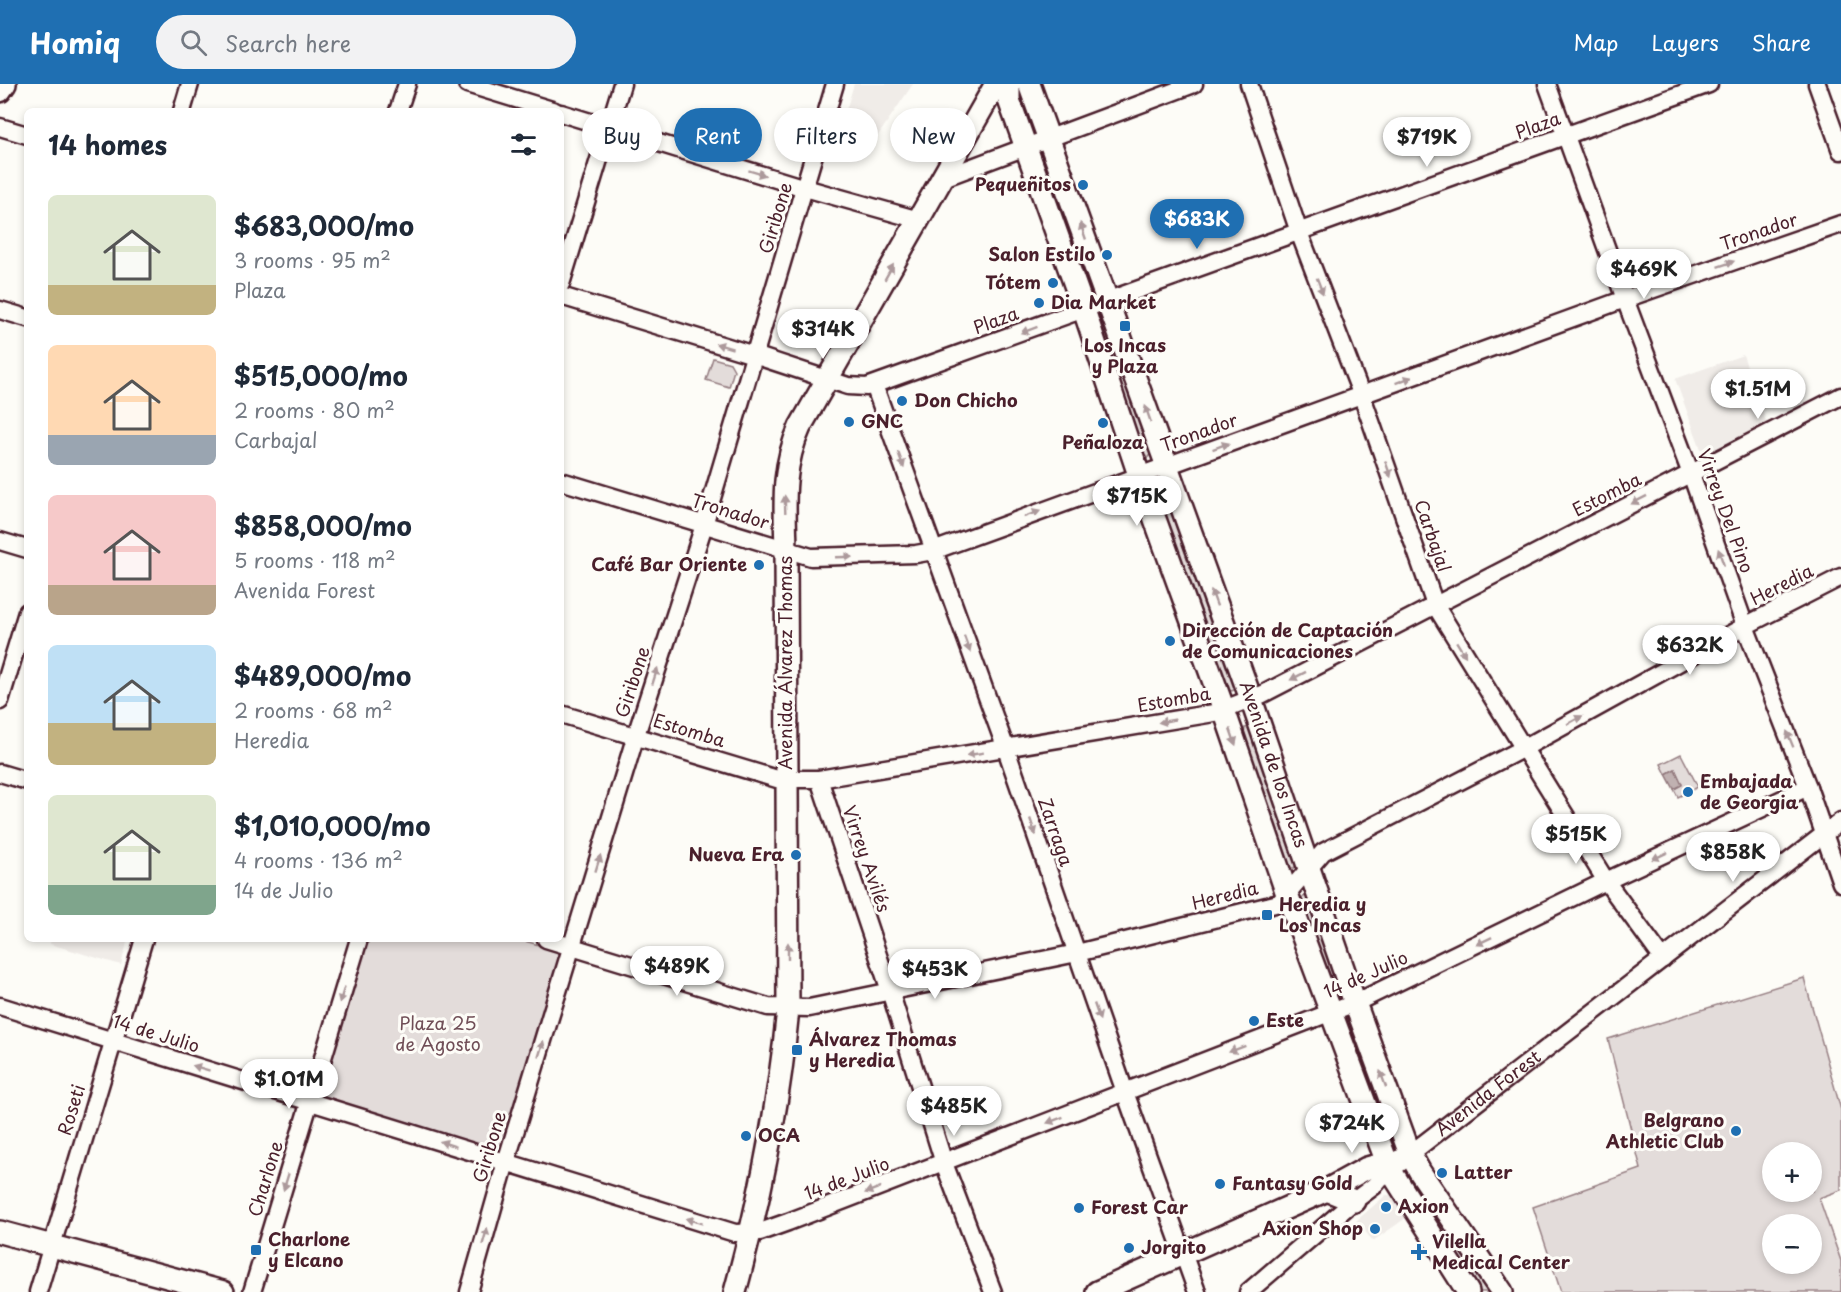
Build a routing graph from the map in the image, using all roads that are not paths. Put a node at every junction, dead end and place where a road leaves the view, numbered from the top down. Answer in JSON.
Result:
{"nodes":[{"id":1,"x":5,"y":84,"type":"edge"},
{"id":2,"x":190,"y":84,"type":"edge"},
{"id":3,"x":407,"y":84,"type":"edge"},
{"id":4,"x":467,"y":84,"type":"edge"},
{"id":5,"x":622,"y":84,"type":"edge"},
{"id":6,"x":835,"y":84,"type":"edge"},
{"id":7,"x":996,"y":84,"type":"edge"},
{"id":8,"x":1009,"y":84,"type":"edge"},
{"id":9,"x":1029,"y":84,"type":"edge"},
{"id":10,"x":1194,"y":84,"type":"edge"},
{"id":11,"x":1249,"y":84,"type":"edge"},
{"id":12,"x":1547,"y":84,"type":"edge"},
{"id":13,"x":1710,"y":84,"type":"edge"},
{"id":14,"x":1817,"y":84,"type":"edge"},
{"id":15,"x":0,"y":91,"type":"edge"},
{"id":16,"x":183,"y":108,"type":"edge"},
{"id":17,"x":400,"y":108,"type":"edge"},
{"id":18,"x":545,"y":108,"type":"edge"},
{"id":19,"x":615,"y":108,"type":"edge"},
{"id":20,"x":564,"y":114,"type":"edge"},
{"id":21,"x":582,"y":119,"type":"edge"},
{"id":22,"x":0,"y":127,"type":"edge"},
{"id":23,"x":24,"y":134,"type":"edge"},
{"id":24,"x":1566,"y":137,"type":"junction"},
{"id":25,"x":1050,"y":138,"type":"junction"},
{"id":26,"x":662,"y":143,"type":"edge"},
{"id":27,"x":1026,"y":146,"type":"junction"},
{"id":28,"x":1841,"y":151,"type":"edge"},
{"id":29,"x":598,"y":162,"type":"edge"},
{"id":30,"x":943,"y":178,"type":"junction"},
{"id":31,"x":806,"y":188,"type":"junction"},
{"id":32,"x":918,"y":220,"type":"junction"},
{"id":33,"x":1841,"y":224,"type":"edge"},
{"id":34,"x":1299,"y":232,"type":"junction"},
{"id":35,"x":564,"y":274,"type":"edge"},
{"id":36,"x":564,"y":297,"type":"edge"},
{"id":37,"x":1625,"y":300,"type":"junction"},
{"id":38,"x":1107,"y":301,"type":"junction"},
{"id":39,"x":0,"y":310,"type":"edge"},
{"id":40,"x":1084,"y":310,"type":"junction"},
{"id":41,"x":24,"y":317,"type":"edge"},
{"id":42,"x":754,"y":355,"type":"junction"},
{"id":43,"x":827,"y":380,"type":"junction"},
{"id":44,"x":874,"y":386,"type":"junction"},
{"id":45,"x":1362,"y":396,"type":"junction"},
{"id":46,"x":1841,"y":396,"type":"edge"},
{"id":47,"x":1166,"y":465,"type":"junction"},
{"id":48,"x":1692,"y":474,"type":"junction"},
{"id":49,"x":1139,"y":475,"type":"junction"},
{"id":50,"x":564,"y":482,"type":"edge"},
{"id":51,"x":704,"y":525,"type":"junction"},
{"id":52,"x":0,"y":541,"type":"edge"},
{"id":53,"x":24,"y":548,"type":"edge"},
{"id":54,"x":786,"y":550,"type":"junction"},
{"id":55,"x":933,"y":551,"type":"junction"},
{"id":56,"x":1841,"y":577,"type":"edge"},
{"id":57,"x":1436,"y":605,"type":"junction"},
{"id":58,"x":24,"y":622,"type":"edge"},
{"id":59,"x":1745,"y":626,"type":"junction"},
{"id":60,"x":1251,"y":699,"type":"junction"},
{"id":61,"x":0,"y":701,"type":"edge"},
{"id":62,"x":1224,"y":710,"type":"junction"},
{"id":63,"x":564,"y":715,"type":"edge"},
{"id":64,"x":636,"y":735,"type":"junction"},
{"id":65,"x":1524,"y":748,"type":"junction"},
{"id":66,"x":1006,"y":749,"type":"junction"},
{"id":67,"x":0,"y":773,"type":"edge"},
{"id":68,"x":819,"y":779,"type":"junction"},
{"id":69,"x":24,"y":780,"type":"edge"},
{"id":70,"x":787,"y":780,"type":"junction"},
{"id":71,"x":1808,"y":787,"type":"junction"},
{"id":72,"x":1841,"y":821,"type":"edge"},
{"id":73,"x":1825,"y":833,"type":"junction"},
{"id":74,"x":1309,"y":868,"type":"junction"},
{"id":75,"x":1606,"y":881,"type":"junction"},
{"id":76,"x":1841,"y":883,"type":"edge"},
{"id":77,"x":1287,"y":894,"type":"junction"},
{"id":78,"x":143,"y":942,"type":"edge"},
{"id":79,"x":358,"y":942,"type":"edge"},
{"id":80,"x":556,"y":942,"type":"edge"},
{"id":81,"x":573,"y":947,"type":"junction"},
{"id":82,"x":1077,"y":953,"type":"junction"},
{"id":83,"x":1663,"y":959,"type":"junction"},
{"id":84,"x":890,"y":991,"type":"junction"},
{"id":85,"x":1355,"y":1003,"type":"junction"},
{"id":86,"x":0,"y":1006,"type":"edge"},
{"id":87,"x":788,"y":1009,"type":"junction"},
{"id":88,"x":1330,"y":1013,"type":"junction"},
{"id":89,"x":113,"y":1041,"type":"junction"},
{"id":90,"x":1125,"y":1092,"type":"junction"},
{"id":91,"x":310,"y":1101,"type":"junction"},
{"id":92,"x":1410,"y":1154,"type":"junction"},
{"id":93,"x":506,"y":1162,"type":"junction"},
{"id":94,"x":944,"y":1162,"type":"junction"},
{"id":95,"x":1389,"y":1168,"type":"junction"},
{"id":96,"x":1327,"y":1190,"type":"junction"},
{"id":97,"x":1354,"y":1200,"type":"junction"},
{"id":98,"x":0,"y":1232,"type":"edge"},
{"id":99,"x":751,"y":1234,"type":"junction"},
{"id":100,"x":51,"y":1246,"type":"junction"},
{"id":101,"x":1183,"y":1253,"type":"junction"},
{"id":102,"x":39,"y":1292,"type":"edge"},
{"id":103,"x":223,"y":1292,"type":"edge"},
{"id":104,"x":252,"y":1292,"type":"edge"},
{"id":105,"x":469,"y":1292,"type":"edge"},
{"id":106,"x":735,"y":1292,"type":"edge"},
{"id":107,"x":993,"y":1292,"type":"edge"},
{"id":108,"x":1097,"y":1292,"type":"edge"},
{"id":109,"x":1197,"y":1292,"type":"edge"},
{"id":110,"x":1248,"y":1292,"type":"edge"},
{"id":111,"x":1468,"y":1292,"type":"edge"},
{"id":112,"x":1502,"y":1292,"type":"edge"}],
"edges":[{"from":1,"to":15,"type":"main road"},
{"from":2,"to":16,"type":"street"},
{"from":3,"to":17,"type":"street"},
{"from":4,"to":18,"type":"street"},
{"from":5,"to":19,"type":"street"},
{"from":6,"to":31,"type":"street","name":"Giribone"},
{"from":7,"to":30,"type":"main road","name":"Avenida Álvarez Thomas"},
{"from":8,"to":27,"type":"main road","name":"Avenida de los Incas"},
{"from":9,"to":25,"type":"main road","name":"Avenida de los Incas"},
{"from":10,"to":25,"type":"street"},
{"from":11,"to":34,"type":"street","name":"Carbajal"},
{"from":12,"to":24,"type":"street","name":"Virrey Del Pino"},
{"from":13,"to":24,"type":"street","name":"Plaza"},
{"from":14,"to":28,"type":"street"},
{"from":20,"to":21,"type":"street"},
{"from":22,"to":23,"type":"street"},
{"from":24,"to":34,"type":"street","name":"Plaza"},
{"from":24,"to":37,"type":"street","name":"Virrey Del Pino"},
{"from":25,"to":27,"type":"street"},
{"from":38,"to":25,"type":"main road","name":"Avenida de los Incas","one_way":true},
{"from":26,"to":31,"type":"street","one_way":true},
{"from":27,"to":30,"type":"street"},
{"from":27,"to":40,"type":"main road","name":"Avenida de los Incas"},
{"from":29,"to":35,"type":"street"},
{"from":30,"to":32,"type":"main road","name":"Avenida Álvarez Thomas"},
{"from":31,"to":32,"type":"street"},
{"from":31,"to":42,"type":"street","name":"Giribone"},
{"from":43,"to":32,"type":"main road","name":"Avenida Álvarez Thomas","one_way":true},
{"from":37,"to":33,"type":"street","name":"Tronador","one_way":true},
{"from":34,"to":38,"type":"street","name":"Plaza"},
{"from":34,"to":45,"type":"street","name":"Carbajal","one_way":true},
{"from":42,"to":36,"type":"street","name":"Plaza","one_way":true},
{"from":45,"to":37,"type":"street","name":"Tronador","one_way":true},
{"from":37,"to":48,"type":"street","name":"Virrey Del Pino"},
{"from":38,"to":40,"type":"street","name":"Plaza"},
{"from":47,"to":38,"type":"main road","name":"Avenida de los Incas","one_way":true},
{"from":39,"to":41,"type":"street"},
{"from":40,"to":44,"type":"street","name":"Plaza","one_way":true},
{"from":40,"to":49,"type":"main road","name":"Avenida de los Incas"},
{"from":42,"to":43,"type":"street","name":"Plaza"},
{"from":42,"to":51,"type":"street","name":"Giribone"},
{"from":43,"to":44,"type":"street","name":"Plaza"},
{"from":54,"to":43,"type":"main road","name":"Avenida Álvarez Thomas","one_way":true},
{"from":44,"to":55,"type":"street","name":"Zarraga","one_way":true},
{"from":47,"to":45,"type":"street","name":"Tronador","one_way":true},
{"from":45,"to":57,"type":"street","name":"Carbajal","one_way":true},
{"from":46,"to":48,"type":"street","name":"Estomba"},
{"from":47,"to":49,"type":"street","name":"Tronador"},
{"from":60,"to":47,"type":"main road","name":"Avenida de los Incas","one_way":true},
{"from":48,"to":57,"type":"street","name":"Estomba","one_way":true},
{"from":59,"to":48,"type":"street","name":"Virrey Del Pino","one_way":true},
{"from":55,"to":49,"type":"street","name":"Tronador","one_way":true},
{"from":49,"to":62,"type":"main road","name":"Avenida de los Incas"},
{"from":50,"to":51,"type":"street","name":"Tronador"},
{"from":51,"to":54,"type":"street","name":"Tronador"},
{"from":64,"to":51,"type":"street","name":"Giribone","one_way":true},
{"from":52,"to":53,"type":"street"},
{"from":54,"to":55,"type":"street","name":"Tronador","one_way":true},
{"from":54,"to":70,"type":"main road","name":"Avenida Álvarez Thomas"},
{"from":55,"to":66,"type":"street","name":"Zarraga","one_way":true},
{"from":56,"to":59,"type":"street","name":"Heredia"},
{"from":57,"to":60,"type":"street","name":"Estomba","one_way":true},
{"from":57,"to":65,"type":"street","name":"Carbajal","one_way":true},
{"from":58,"to":61,"type":"street"},
{"from":65,"to":59,"type":"street","name":"Heredia","one_way":true},
{"from":71,"to":59,"type":"street","name":"Virrey Del Pino","one_way":true},
{"from":60,"to":62,"type":"street","name":"Estomba"},
{"from":60,"to":74,"type":"main road","name":"Avenida de los Incas"},
{"from":62,"to":66,"type":"street","name":"Estomba","one_way":true},
{"from":62,"to":77,"type":"main road","name":"Avenida de los Incas","one_way":true},
{"from":63,"to":64,"type":"street","name":"Estomba"},
{"from":64,"to":70,"type":"street","name":"Estomba"},
{"from":81,"to":64,"type":"street","name":"Giribone","one_way":true},
{"from":65,"to":74,"type":"street","name":"Heredia"},
{"from":65,"to":75,"type":"street","name":"Carbajal"},
{"from":66,"to":68,"type":"street","name":"Estomba","one_way":true},
{"from":66,"to":82,"type":"street","name":"Zarraga","one_way":true},
{"from":67,"to":69,"type":"street"},
{"from":68,"to":70,"type":"street","name":"Estomba"},
{"from":68,"to":84,"type":"street","name":"Virrey Avilés"},
{"from":87,"to":70,"type":"main road","name":"Avenida Álvarez Thomas","one_way":true},
{"from":71,"to":73,"type":"street","name":"Virrey Del Pino"},
{"from":71,"to":75,"type":"street","name":"14 de Julio","one_way":true},
{"from":72,"to":73,"type":"street","name":"Avenida Forest"},
{"from":73,"to":76,"type":"street","name":"Virrey Del Pino"},
{"from":73,"to":83,"type":"street","name":"Avenida Forest"},
{"from":74,"to":77,"type":"street","name":"Heredia"},
{"from":74,"to":85,"type":"main road","name":"Avenida de los Incas"},
{"from":75,"to":83,"type":"street","name":"Carbajal"},
{"from":75,"to":85,"type":"street","name":"14 de Julio","one_way":true},
{"from":77,"to":82,"type":"street","name":"Heredia"},
{"from":77,"to":88,"type":"main road","name":"Avenida de los Incas"},
{"from":78,"to":89,"type":"street","name":"Roseti"},
{"from":79,"to":91,"type":"street","name":"Charlone","one_way":true},
{"from":80,"to":81,"type":"street","name":"Heredia"},
{"from":81,"to":87,"type":"street","name":"Heredia"},
{"from":93,"to":81,"type":"street","name":"Giribone","one_way":true},
{"from":82,"to":84,"type":"street","name":"Heredia"},
{"from":82,"to":90,"type":"street","name":"Zarraga","one_way":true},
{"from":83,"to":92,"type":"street","name":"Avenida Forest"},
{"from":84,"to":87,"type":"street","name":"Heredia"},
{"from":84,"to":94,"type":"street","name":"Virrey Avilés"},
{"from":85,"to":88,"type":"street","name":"14 de Julio"},
{"from":92,"to":85,"type":"main road","name":"Avenida de los Incas","one_way":true},
{"from":86,"to":89,"type":"street","name":"14 de Julio"},
{"from":87,"to":99,"type":"main road","name":"Avenida Álvarez Thomas"},
{"from":88,"to":90,"type":"street","name":"14 de Julio","one_way":true},
{"from":88,"to":95,"type":"main road","name":"Avenida de los Incas"},
{"from":91,"to":89,"type":"street","name":"14 de Julio","one_way":true},
{"from":89,"to":100,"type":"street","name":"Roseti"},
{"from":90,"to":94,"type":"street","name":"14 de Julio","one_way":true},
{"from":90,"to":101,"type":"street","name":"Zarraga"},
{"from":93,"to":91,"type":"street","name":"14 de Julio","one_way":true},
{"from":91,"to":104,"type":"street","name":"Charlone","one_way":true},
{"from":92,"to":95,"type":"main road","name":"Avenida Forest"},
{"from":92,"to":112,"type":"main road","name":"Avenida de los Incas"},
{"from":99,"to":93,"type":"street","name":"14 de Julio","one_way":true},
{"from":105,"to":93,"type":"street","name":"Giribone","one_way":true},
{"from":94,"to":99,"type":"street","name":"14 de Julio","one_way":true},
{"from":94,"to":107,"type":"street","name":"Virrey Avilés"},
{"from":95,"to":96,"type":"main road","name":"Avenida Forest"},
{"from":95,"to":97,"type":"street"},
{"from":95,"to":111,"type":"main road","name":"Avenida de los Incas"},
{"from":96,"to":97,"type":"main road"},
{"from":96,"to":101,"type":"main road","name":"Avenida Forest"},
{"from":97,"to":110,"type":"street"},
{"from":98,"to":100,"type":"main road"},
{"from":99,"to":106,"type":"main road","name":"Avenida Álvarez Thomas"},
{"from":100,"to":102,"type":"street","name":"Roseti"},
{"from":100,"to":103,"type":"main road"},
{"from":101,"to":108,"type":"main road","name":"Avenida Forest"},
{"from":101,"to":109,"type":"street","name":"Zarraga"}]}
